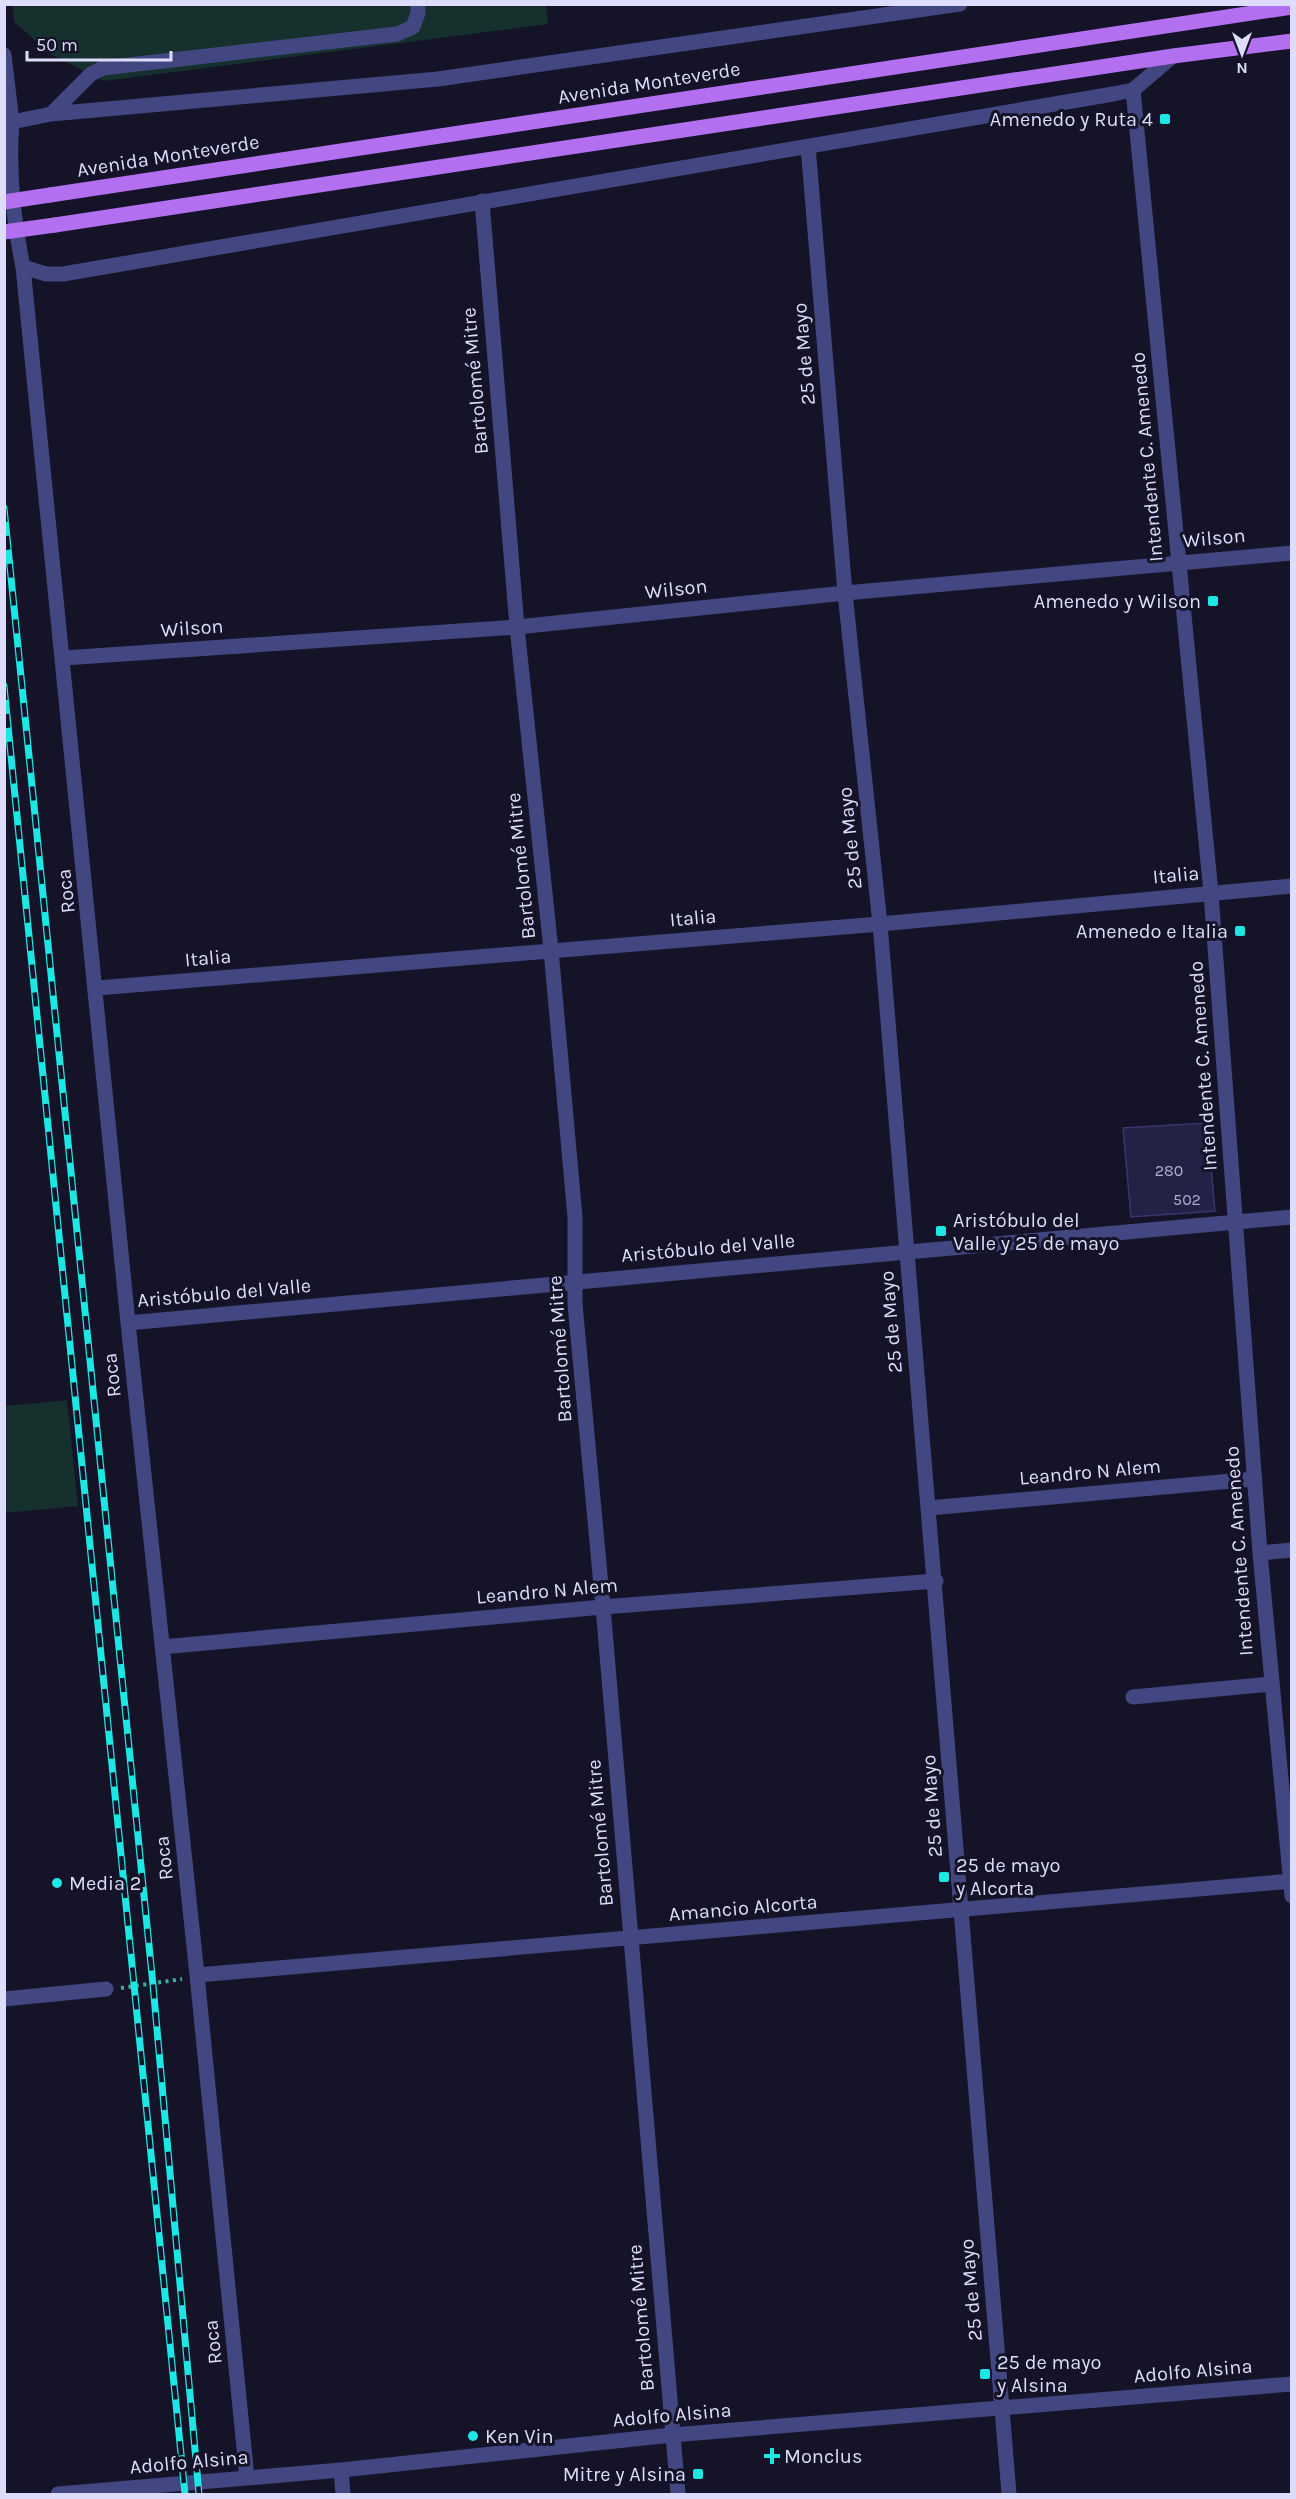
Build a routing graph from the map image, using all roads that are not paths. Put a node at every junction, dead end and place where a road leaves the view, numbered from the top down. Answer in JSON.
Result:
{"nodes":[{"id":1,"x":418,"y":4,"type":"edge"},
{"id":2,"x":960,"y":4,"type":"edge"},
{"id":3,"x":1292,"y":8,"type":"edge"},
{"id":4,"x":1292,"y":41,"type":"edge"},
{"id":5,"x":4,"y":55,"type":"edge"},
{"id":6,"x":1173,"y":56,"type":"junction"},
{"id":7,"x":1133,"y":90,"type":"junction"},
{"id":8,"x":51,"y":114,"type":"junction"},
{"id":9,"x":12,"y":122,"type":"junction"},
{"id":10,"x":808,"y":146,"type":"junction"},
{"id":11,"x":482,"y":201,"type":"junction"},
{"id":12,"x":4,"y":202,"type":"edge"},
{"id":13,"x":4,"y":232,"type":"edge"},
{"id":14,"x":23,"y":267,"type":"junction"},
{"id":15,"x":1292,"y":553,"type":"edge"},
{"id":16,"x":1178,"y":562,"type":"junction"},
{"id":17,"x":845,"y":593,"type":"junction"},
{"id":18,"x":517,"y":627,"type":"junction"},
{"id":19,"x":64,"y":658,"type":"junction"},
{"id":20,"x":1292,"y":886,"type":"edge"},
{"id":21,"x":1211,"y":893,"type":"junction"},
{"id":22,"x":880,"y":924,"type":"junction"},
{"id":23,"x":551,"y":950,"type":"junction"},
{"id":24,"x":97,"y":988,"type":"junction"},
{"id":25,"x":1292,"y":1217,"type":"edge"},
{"id":26,"x":1236,"y":1222,"type":"junction"},
{"id":27,"x":906,"y":1251,"type":"junction"},
{"id":28,"x":575,"y":1281,"type":"junction"},
{"id":29,"x":128,"y":1323,"type":"junction"},
{"id":30,"x":1254,"y":1479,"type":"junction"},
{"id":31,"x":929,"y":1508,"type":"junction"},
{"id":32,"x":1292,"y":1550,"type":"edge"},
{"id":33,"x":1260,"y":1553,"type":"junction"},
{"id":34,"x":936,"y":1581,"type":"junction"},
{"id":35,"x":603,"y":1607,"type":"junction"},
{"id":36,"x":162,"y":1647,"type":"junction"},
{"id":37,"x":1271,"y":1684,"type":"junction"},
{"id":38,"x":1133,"y":1697,"type":"dead end"},
{"id":39,"x":1291,"y":1881,"type":"edge"},
{"id":40,"x":1292,"y":1896,"type":"edge"},
{"id":41,"x":960,"y":1910,"type":"junction"},
{"id":42,"x":630,"y":1939,"type":"junction"},
{"id":43,"x":197,"y":1975,"type":"junction"},
{"id":44,"x":112,"y":1989,"type":"road end"},
{"id":45,"x":4,"y":1999,"type":"edge"},
{"id":46,"x":1292,"y":2384,"type":"edge"},
{"id":47,"x":1002,"y":2408,"type":"junction"},
{"id":48,"x":672,"y":2435,"type":"junction"},
{"id":49,"x":341,"y":2470,"type":"junction"},
{"id":50,"x":247,"y":2478,"type":"junction"},
{"id":51,"x":58,"y":2494,"type":"edge"},
{"id":52,"x":344,"y":2494,"type":"edge"},
{"id":53,"x":678,"y":2494,"type":"edge"},
{"id":54,"x":1009,"y":2494,"type":"edge"}],
"edges":[{"from":1,"to":8,"type":"street"},
{"from":2,"to":8,"type":"street","name":"Avenida Monteverde"},
{"from":3,"to":12,"type":"main road","name":"Avenida Monteverde","bridge":true},
{"from":4,"to":6,"type":"main road"},
{"from":5,"to":9,"type":"street"},
{"from":6,"to":7,"type":"street"},
{"from":6,"to":13,"type":"main road","bridge":true},
{"from":7,"to":10,"type":"street"},
{"from":7,"to":16,"type":"street","name":"Intendente C. Amenedo"},
{"from":8,"to":9,"type":"street","name":"Avenida Monteverde"},
{"from":9,"to":14,"type":"street"},
{"from":10,"to":11,"type":"street"},
{"from":10,"to":17,"type":"street","name":"25 de Mayo"},
{"from":11,"to":14,"type":"street"},
{"from":11,"to":18,"type":"street","name":"Bartolomé Mitre"},
{"from":14,"to":19,"type":"street","name":"Roca"},
{"from":15,"to":16,"type":"street","name":"Wilson"},
{"from":16,"to":17,"type":"street","name":"Wilson"},
{"from":16,"to":21,"type":"street","name":"Intendente C. Amenedo"},
{"from":17,"to":18,"type":"street","name":"Wilson"},
{"from":17,"to":22,"type":"street","name":"25 de Mayo"},
{"from":18,"to":19,"type":"street","name":"Wilson"},
{"from":18,"to":23,"type":"street","name":"Bartolomé Mitre"},
{"from":19,"to":24,"type":"street","name":"Roca"},
{"from":20,"to":21,"type":"street","name":"Italia"},
{"from":21,"to":22,"type":"street","name":"Italia"},
{"from":21,"to":26,"type":"street","name":"Intendente C. Amenedo"},
{"from":22,"to":23,"type":"street","name":"Italia"},
{"from":22,"to":27,"type":"street","name":"25 de Mayo"},
{"from":23,"to":24,"type":"street","name":"Italia"},
{"from":23,"to":28,"type":"street","name":"Bartolomé Mitre"},
{"from":24,"to":29,"type":"street","name":"Roca"},
{"from":25,"to":26,"type":"street","name":"Aristóbulo del Valle"},
{"from":26,"to":27,"type":"street","name":"Aristóbulo del Valle"},
{"from":26,"to":30,"type":"street","name":"Intendente C. Amenedo"},
{"from":27,"to":28,"type":"street","name":"Aristóbulo del Valle"},
{"from":27,"to":31,"type":"street","name":"25 de Mayo"},
{"from":28,"to":29,"type":"street","name":"Aristóbulo del Valle"},
{"from":28,"to":35,"type":"street","name":"Bartolomé Mitre"},
{"from":29,"to":36,"type":"street","name":"Roca"},
{"from":30,"to":31,"type":"street","name":"Leandro N Alem"},
{"from":30,"to":33,"type":"street","name":"Intendente C. Amenedo"},
{"from":31,"to":34,"type":"street","name":"25 de Mayo"},
{"from":32,"to":33,"type":"street"},
{"from":33,"to":37,"type":"street","name":"Intendente C. Amenedo"},
{"from":34,"to":35,"type":"street","name":"Leandro N Alem"},
{"from":34,"to":41,"type":"street","name":"25 de Mayo"},
{"from":35,"to":36,"type":"street","name":"Leandro N Alem"},
{"from":35,"to":42,"type":"street","name":"Bartolomé Mitre"},
{"from":36,"to":43,"type":"street","name":"Roca"},
{"from":37,"to":38,"type":"street"},
{"from":37,"to":39,"type":"street","name":"Intendente C. Amenedo"},
{"from":39,"to":40,"type":"street","name":"Intendente C. Amenedo"},
{"from":39,"to":41,"type":"street","name":"Amancio Alcorta"},
{"from":41,"to":42,"type":"street","name":"Amancio Alcorta"},
{"from":41,"to":47,"type":"street","name":"25 de Mayo"},
{"from":42,"to":43,"type":"street","name":"Amancio Alcorta"},
{"from":42,"to":48,"type":"street","name":"Bartolomé Mitre"},
{"from":43,"to":50,"type":"street","name":"Roca"},
{"from":44,"to":45,"type":"street"},
{"from":46,"to":47,"type":"street","name":"Adolfo Alsina"},
{"from":47,"to":48,"type":"street","name":"Adolfo Alsina"},
{"from":47,"to":54,"type":"street","name":"25 de Mayo"},
{"from":48,"to":49,"type":"street","name":"Adolfo Alsina"},
{"from":48,"to":53,"type":"street","name":"Bartolomé Mitre"},
{"from":49,"to":50,"type":"street","name":"Adolfo Alsina"},
{"from":49,"to":52,"type":"street"},
{"from":50,"to":51,"type":"street","name":"Adolfo Alsina"}]}
